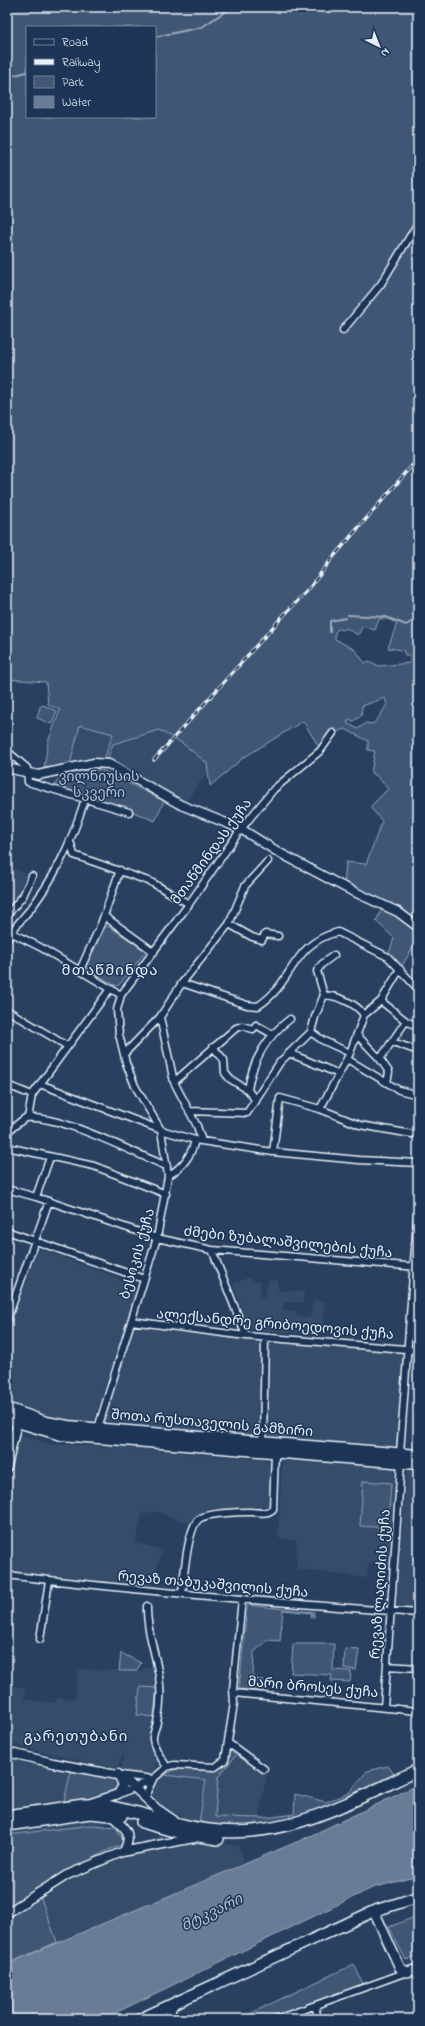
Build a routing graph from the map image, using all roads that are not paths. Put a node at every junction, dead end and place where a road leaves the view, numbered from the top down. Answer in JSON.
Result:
{"nodes":[{"id":1,"x":418,"y":223,"type":"edge"},
{"id":2,"x":343,"y":330,"type":"dead end"},
{"id":3,"x":333,"y":733,"type":"dead end"},
{"id":4,"x":7,"y":751,"type":"edge"},
{"id":5,"x":7,"y":768,"type":"edge"},
{"id":6,"x":26,"y":774,"type":"junction"},
{"id":7,"x":84,"y":799,"type":"junction"},
{"id":8,"x":129,"y":812,"type":"dead end"},
{"id":9,"x":241,"y":829,"type":"junction"},
{"id":10,"x":71,"y":842,"type":"junction"},
{"id":11,"x":268,"y":861,"type":"dead end"},
{"id":12,"x":120,"y":870,"type":"junction"},
{"id":13,"x":32,"y":876,"type":"dead end"},
{"id":14,"x":189,"y":904,"type":"junction"},
{"id":15,"x":7,"y":916,"type":"edge"},
{"id":16,"x":104,"y":916,"type":"junction"},
{"id":17,"x":228,"y":924,"type":"junction"},
{"id":18,"x":418,"y":927,"type":"edge"},
{"id":19,"x":9,"y":931,"type":"edge"},
{"id":20,"x":278,"y":936,"type":"dead end"},
{"id":21,"x":7,"y":940,"type":"edge"},
{"id":22,"x":154,"y":952,"type":"junction"},
{"id":23,"x":334,"y":955,"type":"dead end"},
{"id":24,"x":400,"y":969,"type":"junction"},
{"id":25,"x":80,"y":970,"type":"junction"},
{"id":26,"x":182,"y":983,"type":"junction"},
{"id":27,"x":110,"y":989,"type":"junction"},
{"id":28,"x":418,"y":989,"type":"edge"},
{"id":29,"x":121,"y":995,"type":"junction"},
{"id":30,"x":324,"y":995,"type":"junction"},
{"id":31,"x":381,"y":1000,"type":"junction"},
{"id":32,"x":7,"y":1010,"type":"edge"},
{"id":33,"x":364,"y":1015,"type":"junction"},
{"id":34,"x":160,"y":1017,"type":"junction"},
{"id":35,"x":290,"y":1019,"type":"dead end"},
{"id":36,"x":406,"y":1021,"type":"junction"},
{"id":37,"x":418,"y":1026,"type":"edge"},
{"id":38,"x":311,"y":1032,"type":"junction"},
{"id":39,"x":272,"y":1034,"type":"junction"},
{"id":40,"x":358,"y":1036,"type":"junction"},
{"id":41,"x":393,"y":1042,"type":"junction"},
{"id":42,"x":67,"y":1046,"type":"junction"},
{"id":43,"x":213,"y":1047,"type":"junction"},
{"id":44,"x":418,"y":1051,"type":"edge"},
{"id":45,"x":289,"y":1053,"type":"junction"},
{"id":46,"x":124,"y":1054,"type":"junction"},
{"id":47,"x":349,"y":1056,"type":"junction"},
{"id":48,"x":380,"y":1059,"type":"junction"},
{"id":49,"x":339,"y":1074,"type":"junction"},
{"id":50,"x":174,"y":1082,"type":"junction"},
{"id":51,"x":387,"y":1083,"type":"junction"},
{"id":52,"x":40,"y":1084,"type":"junction"},
{"id":53,"x":7,"y":1085,"type":"edge"},
{"id":54,"x":248,"y":1090,"type":"junction"},
{"id":55,"x":32,"y":1095,"type":"junction"},
{"id":56,"x":418,"y":1095,"type":"edge"},
{"id":57,"x":256,"y":1101,"type":"junction"},
{"id":58,"x":320,"y":1109,"type":"junction"},
{"id":59,"x":189,"y":1111,"type":"junction"},
{"id":60,"x":28,"y":1118,"type":"junction"},
{"id":61,"x":161,"y":1130,"type":"junction"},
{"id":62,"x":7,"y":1132,"type":"edge"},
{"id":63,"x":418,"y":1135,"type":"edge"},
{"id":64,"x":199,"y":1141,"type":"junction"},
{"id":65,"x":7,"y":1147,"type":"edge"},
{"id":66,"x":273,"y":1152,"type":"junction"},
{"id":67,"x":50,"y":1157,"type":"junction"},
{"id":68,"x":418,"y":1163,"type":"edge"},
{"id":69,"x":167,"y":1166,"type":"junction"},
{"id":70,"x":168,"y":1176,"type":"junction"},
{"id":71,"x":7,"y":1189,"type":"edge"},
{"id":72,"x":166,"y":1194,"type":"junction"},
{"id":73,"x":36,"y":1196,"type":"junction"},
{"id":74,"x":49,"y":1201,"type":"junction"},
{"id":75,"x":418,"y":1206,"type":"edge"},
{"id":76,"x":7,"y":1231,"type":"edge"},
{"id":77,"x":157,"y":1238,"type":"junction"},
{"id":78,"x":35,"y":1240,"type":"junction"},
{"id":79,"x":212,"y":1250,"type":"junction"},
{"id":80,"x":415,"y":1267,"type":"edge"},
{"id":81,"x":144,"y":1278,"type":"junction"},
{"id":82,"x":7,"y":1320,"type":"edge"},
{"id":83,"x":131,"y":1321,"type":"junction"},
{"id":84,"x":246,"y":1336,"type":"junction"},
{"id":85,"x":265,"y":1338,"type":"junction"},
{"id":86,"x":408,"y":1349,"type":"junction"},
{"id":87,"x":418,"y":1350,"type":"edge"},
{"id":88,"x":7,"y":1408,"type":"edge"},
{"id":89,"x":7,"y":1419,"type":"edge"},
{"id":90,"x":17,"y":1422,"type":"junction"},
{"id":91,"x":98,"y":1428,"type":"junction"},
{"id":92,"x":263,"y":1442,"type":"junction"},
{"id":93,"x":276,"y":1453,"type":"junction"},
{"id":94,"x":418,"y":1455,"type":"edge"},
{"id":95,"x":401,"y":1458,"type":"junction"},
{"id":96,"x":418,"y":1464,"type":"edge"},
{"id":97,"x":7,"y":1467,"type":"edge"},
{"id":98,"x":7,"y":1575,"type":"edge"},
{"id":99,"x":49,"y":1581,"type":"junction"},
{"id":100,"x":182,"y":1593,"type":"junction"},
{"id":101,"x":242,"y":1599,"type":"junction"},
{"id":102,"x":147,"y":1606,"type":"dead end"},
{"id":103,"x":390,"y":1611,"type":"junction"},
{"id":104,"x":418,"y":1613,"type":"edge"},
{"id":105,"x":40,"y":1639,"type":"dead end"},
{"id":106,"x":387,"y":1666,"type":"junction"},
{"id":107,"x":418,"y":1668,"type":"edge"},
{"id":108,"x":234,"y":1693,"type":"junction"},
{"id":109,"x":384,"y":1707,"type":"junction"},
{"id":110,"x":418,"y":1711,"type":"edge"},
{"id":111,"x":228,"y":1743,"type":"junction"},
{"id":112,"x":7,"y":1752,"type":"edge"},
{"id":113,"x":167,"y":1767,"type":"junction"},
{"id":114,"x":264,"y":1769,"type":"dead end"},
{"id":115,"x":418,"y":1770,"type":"edge"},
{"id":116,"x":118,"y":1774,"type":"junction"},
{"id":117,"x":418,"y":1778,"type":"edge"},
{"id":118,"x":153,"y":1779,"type":"junction"},
{"id":119,"x":135,"y":1787,"type":"junction"},
{"id":120,"x":116,"y":1796,"type":"junction"},
{"id":121,"x":147,"y":1800,"type":"junction"},
{"id":122,"x":84,"y":1805,"type":"junction"},
{"id":123,"x":109,"y":1814,"type":"junction"},
{"id":124,"x":7,"y":1816,"type":"edge"},
{"id":125,"x":179,"y":1824,"type":"junction"},
{"id":126,"x":7,"y":1825,"type":"edge"},
{"id":127,"x":200,"y":1837,"type":"junction"},
{"id":128,"x":124,"y":1851,"type":"junction"},
{"id":129,"x":418,"y":1898,"type":"edge"},
{"id":130,"x":374,"y":1911,"type":"junction"},
{"id":131,"x":7,"y":1914,"type":"edge"},
{"id":132,"x":414,"y":1971,"type":"edge"},
{"id":133,"x":172,"y":2005,"type":"junction"},
{"id":134,"x":316,"y":2006,"type":"junction"},
{"id":135,"x":140,"y":2019,"type":"edge"},
{"id":136,"x":168,"y":2019,"type":"edge"},
{"id":137,"x":277,"y":2019,"type":"edge"},
{"id":138,"x":317,"y":2019,"type":"edge"}],
"edges":[{"from":1,"to":2,"type":"street"},
{"from":3,"to":9,"type":"street","name":"მთაწმინდას ქუჩა"},
{"from":4,"to":6,"type":"street"},
{"from":5,"to":6,"type":"street"},
{"from":6,"to":7,"type":"street"},
{"from":6,"to":9,"type":"street"},
{"from":7,"to":8,"type":"street"},
{"from":7,"to":10,"type":"street"},
{"from":9,"to":14,"type":"street","name":"მთაწმინდას ქუჩა"},
{"from":9,"to":18,"type":"street"},
{"from":10,"to":12,"type":"street"},
{"from":10,"to":19,"type":"street"},
{"from":11,"to":17,"type":"street"},
{"from":12,"to":14,"type":"street"},
{"from":12,"to":16,"type":"street"},
{"from":13,"to":15,"type":"street"},
{"from":14,"to":22,"type":"street","name":"მთაწმინდას ქუჩა"},
{"from":16,"to":22,"type":"street"},
{"from":16,"to":25,"type":"street"},
{"from":17,"to":20,"type":"street"},
{"from":17,"to":26,"type":"street"},
{"from":19,"to":21,"type":"street"},
{"from":19,"to":25,"type":"street"},
{"from":22,"to":29,"type":"street","name":"მთაწმინდას ქუჩა"},
{"from":23,"to":30,"type":"street"},
{"from":24,"to":26,"type":"street"},
{"from":24,"to":28,"type":"street"},
{"from":24,"to":31,"type":"street"},
{"from":25,"to":27,"type":"street"},
{"from":26,"to":34,"type":"street"},
{"from":27,"to":29,"type":"street"},
{"from":27,"to":42,"type":"street"},
{"from":29,"to":46,"type":"street","name":"ბესიკის ქუჩა"},
{"from":30,"to":33,"type":"street"},
{"from":30,"to":38,"type":"street"},
{"from":31,"to":33,"type":"street"},
{"from":31,"to":36,"type":"street"},
{"from":32,"to":42,"type":"street"},
{"from":33,"to":40,"type":"street"},
{"from":34,"to":46,"type":"street"},
{"from":34,"to":50,"type":"street"},
{"from":35,"to":39,"type":"street"},
{"from":36,"to":37,"type":"street"},
{"from":36,"to":41,"type":"street"},
{"from":38,"to":45,"type":"street"},
{"from":38,"to":47,"type":"street"},
{"from":39,"to":43,"type":"street"},
{"from":39,"to":54,"type":"street"},
{"from":40,"to":47,"type":"street"},
{"from":40,"to":48,"type":"street"},
{"from":41,"to":44,"type":"street"},
{"from":41,"to":48,"type":"street"},
{"from":42,"to":52,"type":"street"},
{"from":43,"to":50,"type":"street"},
{"from":43,"to":54,"type":"street"},
{"from":45,"to":49,"type":"street"},
{"from":45,"to":57,"type":"street"},
{"from":46,"to":61,"type":"street","name":"ბესიკის ქუჩა"},
{"from":47,"to":49,"type":"street"},
{"from":47,"to":51,"type":"street"},
{"from":48,"to":51,"type":"street"},
{"from":49,"to":58,"type":"street"},
{"from":50,"to":59,"type":"street"},
{"from":51,"to":56,"type":"street"},
{"from":52,"to":55,"type":"street"},
{"from":52,"to":61,"type":"street"},
{"from":53,"to":55,"type":"street"},
{"from":54,"to":57,"type":"street"},
{"from":55,"to":60,"type":"street"},
{"from":57,"to":59,"type":"street"},
{"from":58,"to":63,"type":"street"},
{"from":58,"to":66,"type":"street"},
{"from":59,"to":64,"type":"street"},
{"from":60,"to":62,"type":"street"},
{"from":60,"to":69,"type":"street"},
{"from":61,"to":64,"type":"street"},
{"from":61,"to":69,"type":"street","name":"ბესიკის ქუჩა"},
{"from":64,"to":66,"type":"street"},
{"from":64,"to":70,"type":"street"},
{"from":65,"to":67,"type":"street"},
{"from":66,"to":68,"type":"street"},
{"from":67,"to":72,"type":"street"},
{"from":67,"to":73,"type":"street"},
{"from":69,"to":70,"type":"street","name":"ბესიკის ქუჩა"},
{"from":70,"to":72,"type":"street","name":"ბესიკის ქუჩა"},
{"from":71,"to":73,"type":"street","name":"ძმები ზუბალაშვილების ქუჩა"},
{"from":72,"to":77,"type":"street","name":"ბესიკის ქუჩა"},
{"from":73,"to":74,"type":"street","name":"ძმები ზუბალაშვილების ქუჩა"},
{"from":74,"to":77,"type":"street","name":"ძმები ზუბალაშვილების ქუჩა"},
{"from":74,"to":78,"type":"street"},
{"from":75,"to":80,"type":"street","name":"რევაზ ლაღიძის ქუჩა"},
{"from":76,"to":78,"type":"street"},
{"from":77,"to":79,"type":"street","name":"ძმები ზუბალაშვილების ქუჩა"},
{"from":77,"to":81,"type":"street","name":"ბესიკის ქუჩა"},
{"from":78,"to":81,"type":"street"},
{"from":78,"to":82,"type":"street"},
{"from":79,"to":80,"type":"street","name":"ძმები ზუბალაშვილების ქუჩა"},
{"from":79,"to":84,"type":"street"},
{"from":80,"to":86,"type":"street","name":"რევაზ ლაღიძის ქუჩა"},
{"from":81,"to":83,"type":"street","name":"ბესიკის ქუჩა"},
{"from":83,"to":84,"type":"street","name":"ალექსანდრე გრიბოედოვის ქუჩა"},
{"from":83,"to":91,"type":"street","name":"ბესიკის ქუჩა"},
{"from":84,"to":85,"type":"street","name":"ალექსანდრე გრიბოედოვის ქუჩა"},
{"from":85,"to":86,"type":"street","name":"ალექსანდრე გრიბოედოვის ქუჩა"},
{"from":85,"to":92,"type":"street"},
{"from":86,"to":87,"type":"street","name":"ალექსანდრე გრიბოედოვის ქუჩა"},
{"from":86,"to":95,"type":"street","name":"რევაზ ლაღიძის ქუჩა"},
{"from":88,"to":91,"type":"main road","name":"შოთა რუსთაველის გამზირი"},
{"from":89,"to":90,"type":"main road","name":"შოთა რუსთაველის გამზირი"},
{"from":90,"to":93,"type":"main road","name":"შოთა რუსთაველის გამზირი"},
{"from":90,"to":97,"type":"street"},
{"from":91,"to":92,"type":"main road","name":"შოთა რუსთაველის გამზირი"},
{"from":92,"to":95,"type":"main road","name":"შოთა რუსთაველის გამზირი"},
{"from":93,"to":95,"type":"main road","name":"შოთა რუსთაველის გამზირი"},
{"from":93,"to":100,"type":"street"},
{"from":94,"to":95,"type":"main road","name":"შოთა რუსთაველის გამზირი"},
{"from":95,"to":96,"type":"main road","name":"შოთა რუსთაველის გამზირი"},
{"from":95,"to":103,"type":"street","name":"რევაზ ლაღიძის ქუჩა"},
{"from":98,"to":99,"type":"street","name":"რევაზ თაბუკაშვილის ქუჩა"},
{"from":99,"to":100,"type":"street","name":"რევაზ თაბუკაშვილის ქუჩა"},
{"from":99,"to":105,"type":"street"},
{"from":100,"to":101,"type":"street","name":"რევაზ თაბუკაშვილის ქუჩა"},
{"from":101,"to":103,"type":"street","name":"რევაზ თაბუკაშვილის ქუჩა"},
{"from":101,"to":108,"type":"street"},
{"from":102,"to":113,"type":"street"},
{"from":103,"to":104,"type":"street","name":"რევაზ თაბუკაშვილის ქუჩა"},
{"from":103,"to":106,"type":"street","name":"რევაზ ლაღიძის ქუჩა"},
{"from":106,"to":107,"type":"street"},
{"from":106,"to":109,"type":"street","name":"რევაზ ლაღიძის ქუჩა"},
{"from":108,"to":109,"type":"street","name":"მარი ბროსეს ქუჩა"},
{"from":108,"to":111,"type":"street","name":"მარი ბროსეს ქუჩა"},
{"from":109,"to":110,"type":"street","name":"მარი ბროსეს ქუჩა"},
{"from":111,"to":113,"type":"street","name":"მარი ბროსეს ქუჩა"},
{"from":111,"to":114,"type":"street"},
{"from":112,"to":116,"type":"street"},
{"from":113,"to":118,"type":"street"},
{"from":115,"to":125,"type":"highway"},
{"from":116,"to":118,"type":"street"},
{"from":116,"to":119,"type":"street"},
{"from":116,"to":120,"type":"street"},
{"from":117,"to":127,"type":"highway"},
{"from":118,"to":119,"type":"street"},
{"from":118,"to":121,"type":"street"},
{"from":119,"to":120,"type":"street"},
{"from":119,"to":121,"type":"street"},
{"from":120,"to":122,"type":"street"},
{"from":121,"to":125,"type":"street"},
{"from":122,"to":124,"type":"highway"},
{"from":122,"to":125,"type":"highway"},
{"from":123,"to":126,"type":"highway"},
{"from":123,"to":127,"type":"highway"},
{"from":123,"to":128,"type":"street"},
{"from":127,"to":128,"type":"street"},
{"from":128,"to":131,"type":"street"},
{"from":129,"to":130,"type":"main road"},
{"from":130,"to":132,"type":"main road"},
{"from":130,"to":133,"type":"main road"},
{"from":132,"to":134,"type":"street"},
{"from":133,"to":135,"type":"main road"},
{"from":133,"to":136,"type":"street"},
{"from":134,"to":137,"type":"street"},
{"from":134,"to":138,"type":"street"}]}
